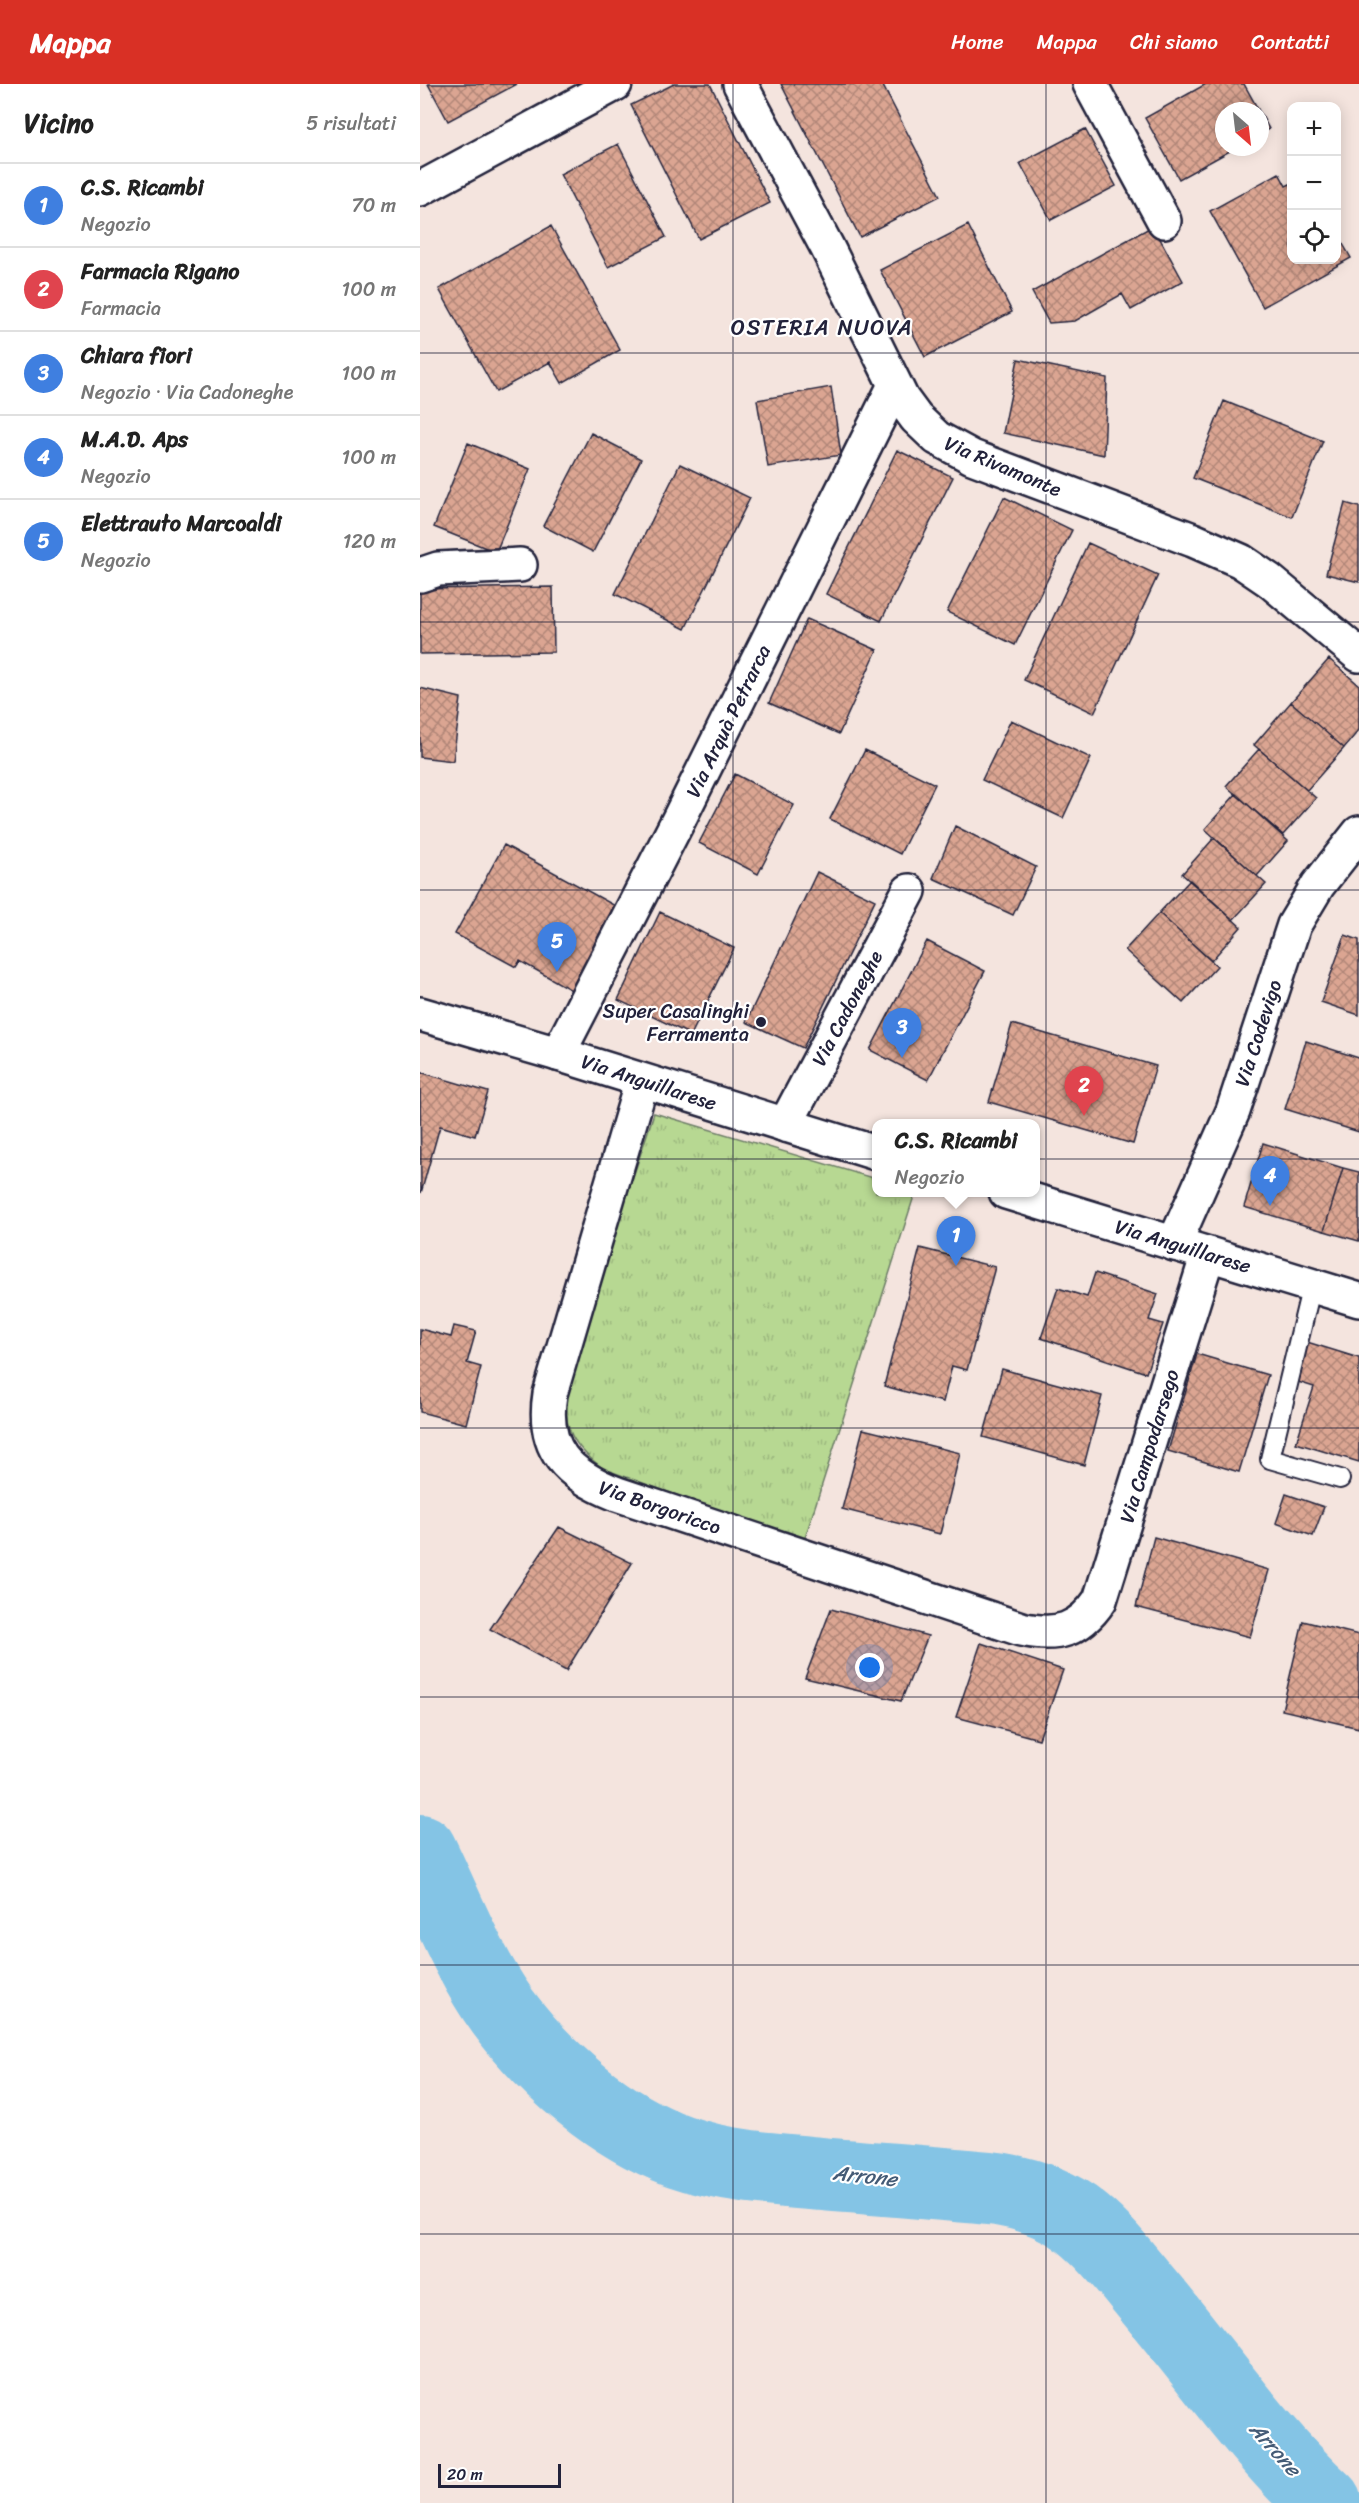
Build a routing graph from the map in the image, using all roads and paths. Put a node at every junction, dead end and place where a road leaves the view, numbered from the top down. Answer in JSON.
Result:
{"nodes":[{"id":1,"x":615,"y":84,"type":"edge"},
{"id":2,"x":740,"y":84,"type":"edge"},
{"id":3,"x":1090,"y":84,"type":"edge"},
{"id":4,"x":420,"y":189,"type":"edge"},
{"id":5,"x":1164,"y":221,"type":"dead end"},
{"id":6,"x":894,"y":387,"type":"junction"},
{"id":7,"x":520,"y":565,"type":"dead end"},
{"id":8,"x":420,"y":575,"type":"edge"},
{"id":9,"x":1359,"y":655,"type":"edge"},
{"id":10,"x":1359,"y":833,"type":"edge"},
{"id":11,"x":909,"y":891,"type":"dead end"},
{"id":12,"x":420,"y":1014,"type":"edge"},
{"id":13,"x":558,"y":1054,"type":"junction"},
{"id":14,"x":642,"y":1081,"type":"junction"},
{"id":15,"x":785,"y":1125,"type":"junction"},
{"id":16,"x":872,"y":1152,"type":"edge"},
{"id":17,"x":1022,"y":1197,"type":"edge"},
{"id":18,"x":1174,"y":1244,"type":"junction"},
{"id":19,"x":1208,"y":1254,"type":"junction"},
{"id":20,"x":1312,"y":1285,"type":"junction"},
{"id":21,"x":1359,"y":1300,"type":"edge"},
{"id":22,"x":1340,"y":1479,"type":"dead end"},
{"id":23,"x":1073,"y":1627,"type":"joint"}],
"edges":[{"from":1,"to":4,"type":"street"},
{"from":2,"to":6,"type":"street","name":"Via Rivamonte"},
{"from":3,"to":5,"type":"street"},
{"from":6,"to":9,"type":"street","name":"Via Rivamonte"},
{"from":6,"to":13,"type":"street","name":"Via Arquà Petrarca"},
{"from":7,"to":8,"type":"street"},
{"from":10,"to":18,"type":"street","name":"Via Codevigo"},
{"from":11,"to":15,"type":"street","name":"Via Cadoneghe"},
{"from":12,"to":13,"type":"street","name":"Via Anguillarese"},
{"from":13,"to":14,"type":"street","name":"Via Anguillarese"},
{"from":14,"to":15,"type":"street","name":"Via Anguillarese"},
{"from":14,"to":23,"type":"street","name":"Via Borgoricco"},
{"from":15,"to":16,"type":"street","name":"Via Anguillarese"},
{"from":17,"to":18,"type":"street","name":"Via Anguillarese"},
{"from":18,"to":19,"type":"street","name":"Via Anguillarese"},
{"from":19,"to":20,"type":"street","name":"Via Anguillarese"},
{"from":19,"to":23,"type":"street","name":"Via Campodarsego"},
{"from":20,"to":21,"type":"street","name":"Via Anguillarese"},
{"from":20,"to":22,"type":"lane"}]}
